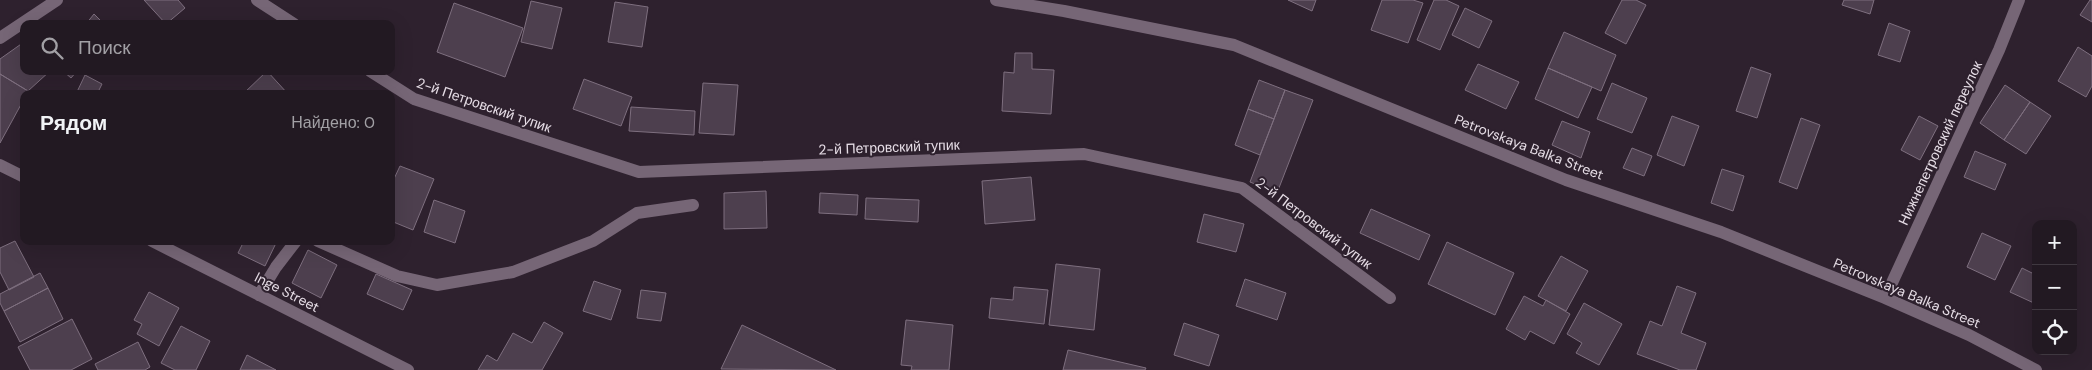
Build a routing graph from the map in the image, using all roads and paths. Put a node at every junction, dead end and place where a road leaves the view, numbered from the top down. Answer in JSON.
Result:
{"nodes":[{"id":1,"x":57,"y":0,"type":"edge"},
{"id":2,"x":257,"y":0,"type":"edge"},
{"id":3,"x":996,"y":0,"type":"edge"},
{"id":4,"x":2019,"y":0,"type":"edge"},
{"id":5,"x":27,"y":20,"type":"edge"},
{"id":6,"x":288,"y":20,"type":"edge"},
{"id":7,"x":20,"y":25,"type":"edge"},
{"id":8,"x":0,"y":38,"type":"edge"},
{"id":9,"x":376,"y":75,"type":"edge"},
{"id":10,"x":0,"y":165,"type":"edge"},
{"id":11,"x":20,"y":175,"type":"edge"},
{"id":12,"x":693,"y":205,"type":"dead end"},
{"id":13,"x":160,"y":245,"type":"edge"},
{"id":14,"x":293,"y":245,"type":"edge"},
{"id":15,"x":327,"y":245,"type":"edge"},
{"id":16,"x":259,"y":295,"type":"junction"},
{"id":17,"x":1390,"y":298,"type":"dead end"},
{"id":18,"x":1885,"y":298,"type":"junction"},
{"id":19,"x":408,"y":370,"type":"edge"},
{"id":20,"x":2036,"y":370,"type":"edge"}],
"edges":[{"from":1,"to":5,"type":"street"},
{"from":2,"to":6,"type":"street"},
{"from":3,"to":18,"type":"street","name":"Petrovskaya Balka Street"},
{"from":4,"to":18,"type":"street","name":"Нижнепетровский переулок"},
{"from":7,"to":8,"type":"street"},
{"from":9,"to":17,"type":"street","name":"2-й Петровский тупик"},
{"from":10,"to":11,"type":"street"},
{"from":12,"to":15,"type":"street"},
{"from":13,"to":16,"type":"street","name":"Inge Street"},
{"from":14,"to":16,"type":"street"},
{"from":16,"to":19,"type":"street","name":"Inge Street"},
{"from":18,"to":20,"type":"street","name":"Petrovskaya Balka Street"}]}
